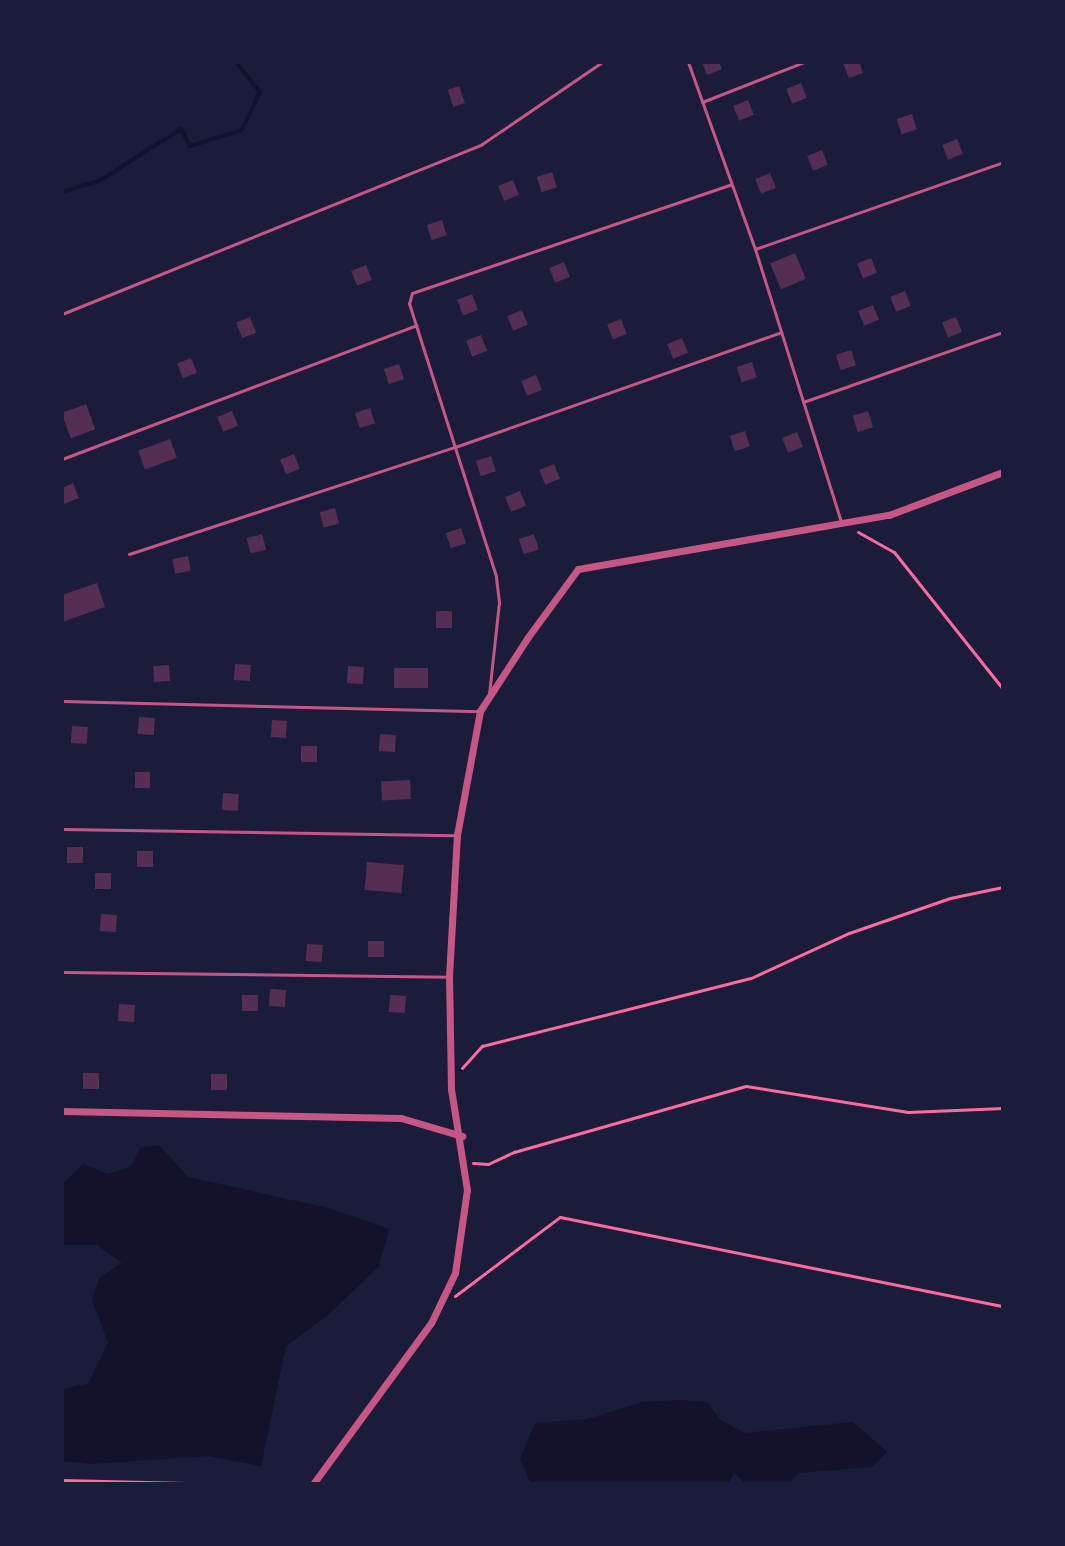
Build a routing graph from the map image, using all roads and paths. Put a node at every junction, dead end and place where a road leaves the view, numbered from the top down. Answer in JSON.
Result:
{"nodes":[{"id":1,"x":602,"y":62,"type":"edge"},
{"id":2,"x":688,"y":62,"type":"edge"},
{"id":3,"x":804,"y":62,"type":"edge"},
{"id":4,"x":702,"y":102,"type":"junction"},
{"id":5,"x":1003,"y":162,"type":"edge"},
{"id":6,"x":730,"y":185,"type":"junction"},
{"id":7,"x":755,"y":249,"type":"junction"},
{"id":8,"x":62,"y":314,"type":"edge"},
{"id":9,"x":416,"y":325,"type":"junction"},
{"id":10,"x":781,"y":332,"type":"junction"},
{"id":11,"x":1003,"y":332,"type":"edge"},
{"id":12,"x":803,"y":402,"type":"junction"},
{"id":13,"x":455,"y":447,"type":"junction"},
{"id":14,"x":62,"y":459,"type":"edge"},
{"id":15,"x":1003,"y":472,"type":"edge"},
{"id":16,"x":842,"y":525,"type":"junction"},
{"id":17,"x":129,"y":554,"type":"dead end"},
{"id":18,"x":1003,"y":689,"type":"edge"},
{"id":19,"x":488,"y":698,"type":"junction"},
{"id":20,"x":62,"y":701,"type":"edge"},
{"id":21,"x":480,"y":711,"type":"junction"},
{"id":22,"x":62,"y":829,"type":"edge"},
{"id":23,"x":457,"y":835,"type":"junction"},
{"id":24,"x":1003,"y":887,"type":"edge"},
{"id":25,"x":62,"y":972,"type":"edge"},
{"id":26,"x":449,"y":977,"type":"junction"},
{"id":27,"x":451,"y":1081,"type":"junction"},
{"id":28,"x":1003,"y":1108,"type":"edge"},
{"id":29,"x":62,"y":1111,"type":"edge"},
{"id":30,"x":462,"y":1136,"type":"junction"},
{"id":31,"x":464,"y":1162,"type":"junction"},
{"id":32,"x":446,"y":1300,"type":"junction"},
{"id":33,"x":1003,"y":1306,"type":"edge"},
{"id":34,"x":62,"y":1480,"type":"edge"},
{"id":35,"x":229,"y":1484,"type":"edge"},
{"id":36,"x":313,"y":1484,"type":"edge"}],
"edges":[{"from":1,"to":8,"type":"lane"},
{"from":2,"to":4,"type":"lane"},
{"from":3,"to":4,"type":"lane"},
{"from":4,"to":6,"type":"lane"},
{"from":5,"to":7,"type":"lane"},
{"from":6,"to":7,"type":"lane"},
{"from":6,"to":9,"type":"lane"},
{"from":7,"to":10,"type":"lane"},
{"from":9,"to":13,"type":"lane"},
{"from":9,"to":14,"type":"lane"},
{"from":10,"to":12,"type":"lane"},
{"from":10,"to":13,"type":"lane"},
{"from":11,"to":12,"type":"lane"},
{"from":12,"to":16,"type":"lane"},
{"from":13,"to":17,"type":"lane"},
{"from":13,"to":19,"type":"lane"},
{"from":15,"to":16,"type":"street"},
{"from":16,"to":18,"type":"path"},
{"from":16,"to":19,"type":"street"},
{"from":19,"to":21,"type":"street"},
{"from":20,"to":21,"type":"lane"},
{"from":21,"to":23,"type":"street"},
{"from":22,"to":23,"type":"lane"},
{"from":23,"to":26,"type":"street"},
{"from":24,"to":27,"type":"path"},
{"from":25,"to":26,"type":"lane"},
{"from":26,"to":27,"type":"street"},
{"from":27,"to":30,"type":"street"},
{"from":28,"to":31,"type":"path"},
{"from":29,"to":30,"type":"street"},
{"from":30,"to":31,"type":"street"},
{"from":31,"to":32,"type":"street"},
{"from":32,"to":33,"type":"path"},
{"from":32,"to":36,"type":"street"},
{"from":34,"to":35,"type":"path"}]}
